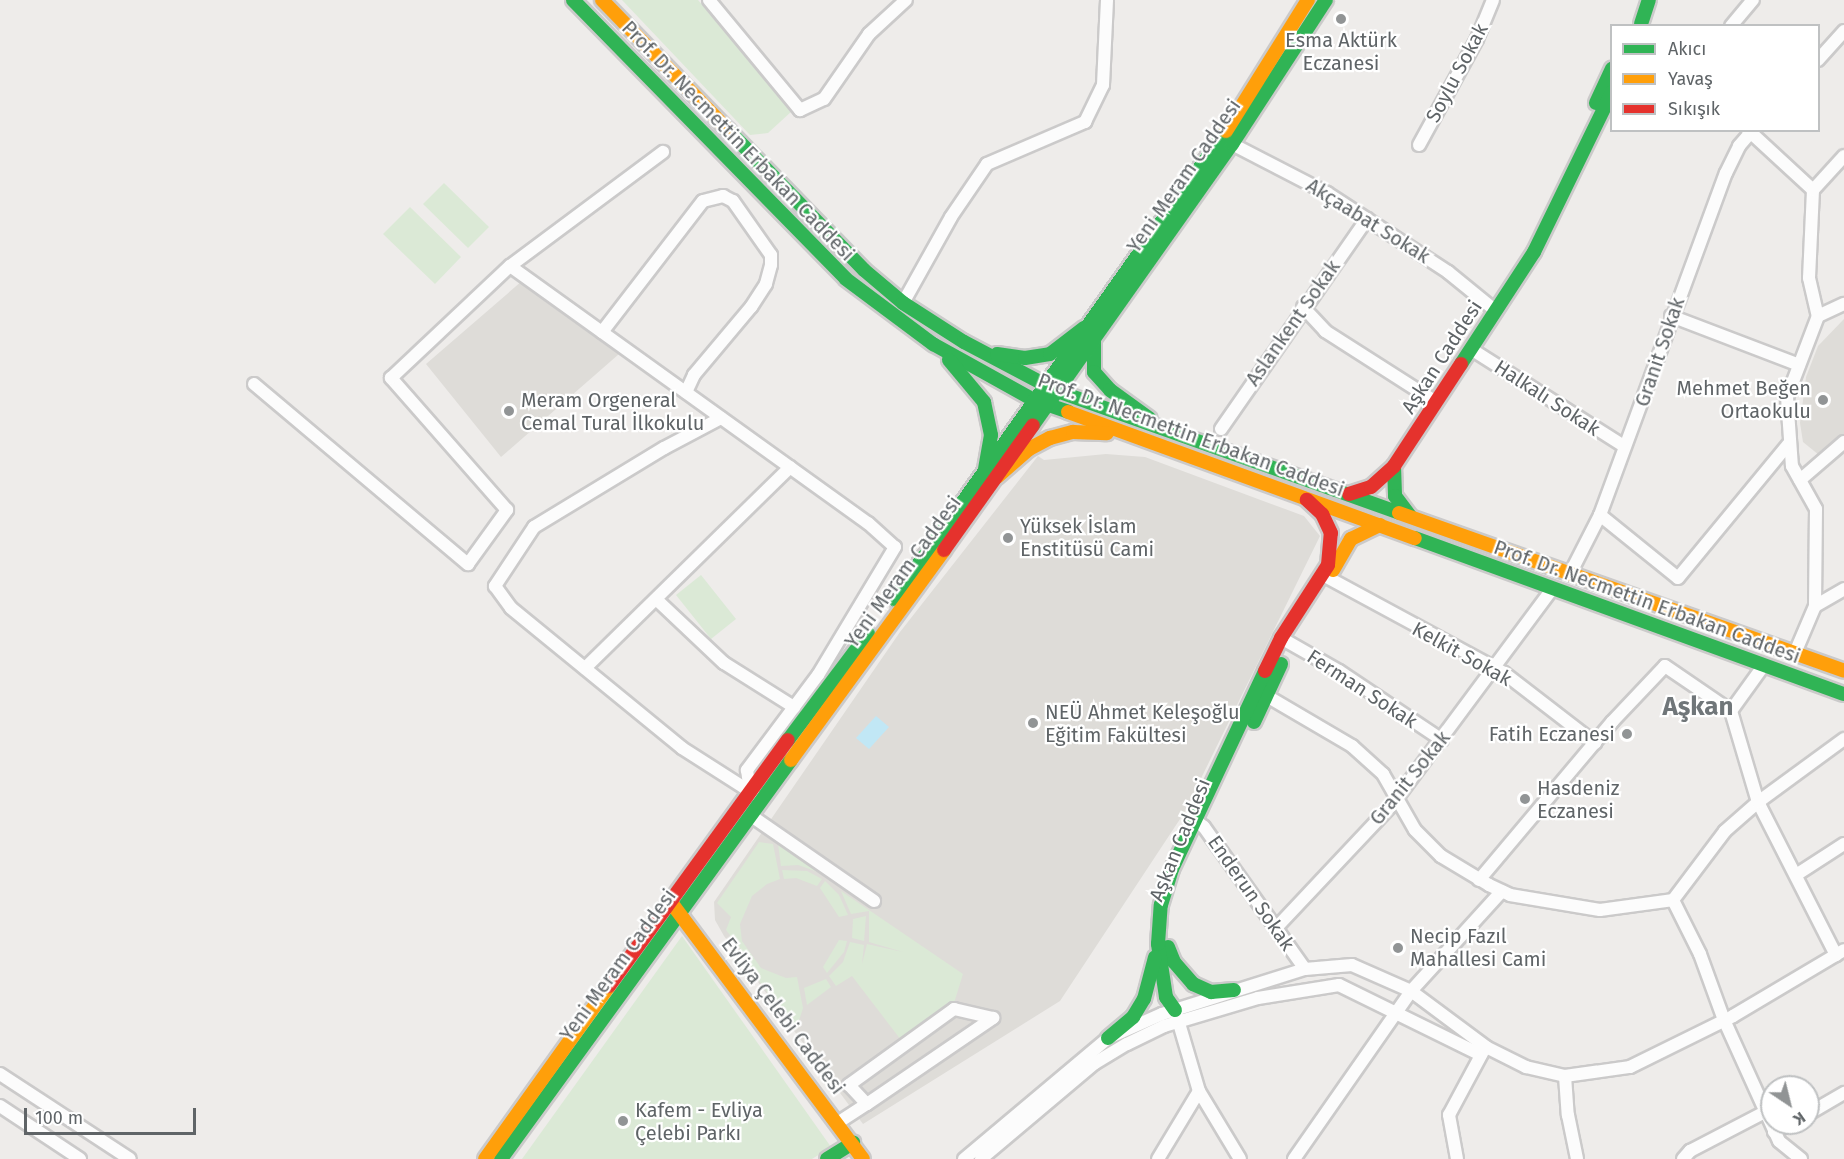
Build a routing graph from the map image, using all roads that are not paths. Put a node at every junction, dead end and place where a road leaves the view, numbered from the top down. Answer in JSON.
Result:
{"nodes":[{"id":1,"x":573,"y":0,"type":"edge"},
{"id":2,"x":602,"y":0,"type":"edge"},
{"id":3,"x":709,"y":0,"type":"edge"},
{"id":4,"x":906,"y":0,"type":"edge"},
{"id":5,"x":1107,"y":0,"type":"edge"},
{"id":6,"x":1308,"y":0,"type":"edge"},
{"id":7,"x":1326,"y":0,"type":"edge"},
{"id":8,"x":1493,"y":0,"type":"edge"},
{"id":9,"x":1649,"y":0,"type":"edge"},
{"id":10,"x":1753,"y":0,"type":"edge"},
{"id":11,"x":1641,"y":24,"type":"edge"},
{"id":12,"x":1733,"y":24,"type":"edge"},
{"id":13,"x":1844,"y":31,"type":"edge"},
{"id":14,"x":1820,"y":58,"type":"edge"},
{"id":15,"x":1610,"y":71,"type":"edge"},
{"id":16,"x":1610,"y":94,"type":"edge"},
{"id":17,"x":1749,"y":132,"type":"edge"},
{"id":18,"x":1751,"y":132,"type":"edge"},
{"id":19,"x":1232,"y":144,"type":"junction"},
{"id":20,"x":1419,"y":145,"type":"dead end"},
{"id":21,"x":663,"y":152,"type":"dead end"},
{"id":22,"x":1844,"y":156,"type":"edge"},
{"id":23,"x":1813,"y":190,"type":"junction"},
{"id":24,"x":1367,"y":219,"type":"junction"},
{"id":25,"x":510,"y":266,"type":"junction"},
{"id":26,"x":1521,"y":267,"type":"junction"},
{"id":27,"x":903,"y":303,"type":"junction"},
{"id":28,"x":1844,"y":304,"type":"edge"},
{"id":29,"x":1303,"y":307,"type":"junction"},
{"id":30,"x":1496,"y":310,"type":"junction"},
{"id":31,"x":1671,"y":316,"type":"junction"},
{"id":32,"x":1818,"y":316,"type":"junction"},
{"id":33,"x":602,"y":332,"type":"junction"},
{"id":34,"x":1090,"y":333,"type":"junction"},
{"id":35,"x":933,"y":344,"type":"junction"},
{"id":36,"x":1471,"y":349,"type":"junction"},
{"id":37,"x":982,"y":352,"type":"junction"},
{"id":38,"x":1799,"y":364,"type":"junction"},
{"id":39,"x":254,"y":384,"type":"dead end"},
{"id":40,"x":1051,"y":388,"type":"junction"},
{"id":41,"x":686,"y":392,"type":"junction"},
{"id":42,"x":1436,"y":402,"type":"junction"},
{"id":43,"x":1040,"y":403,"type":"junction"},
{"id":44,"x":722,"y":418,"type":"junction"},
{"id":45,"x":1160,"y":428,"type":"junction"},
{"id":46,"x":1221,"y":429,"type":"dead end"},
{"id":47,"x":1124,"y":433,"type":"junction"},
{"id":48,"x":1790,"y":442,"type":"junction"},
{"id":49,"x":1844,"y":442,"type":"edge"},
{"id":50,"x":1624,"y":446,"type":"junction"},
{"id":51,"x":1394,"y":466,"type":"junction"},
{"id":52,"x":790,"y":467,"type":"junction"},
{"id":53,"x":991,"y":474,"type":"junction"},
{"id":54,"x":1800,"y":480,"type":"junction"},
{"id":55,"x":1349,"y":494,"type":"junction"},
{"id":56,"x":1303,"y":496,"type":"junction"},
{"id":57,"x":1600,"y":515,"type":"junction"},
{"id":58,"x":1410,"y":516,"type":"junction"},
{"id":59,"x":1380,"y":525,"type":"junction"},
{"id":60,"x":1571,"y":572,"type":"junction"},
{"id":61,"x":1326,"y":576,"type":"junction"},
{"id":62,"x":1552,"y":589,"type":"junction"},
{"id":63,"x":1844,"y":589,"type":"edge"},
{"id":64,"x":656,"y":599,"type":"junction"},
{"id":65,"x":1815,"y":606,"type":"junction"},
{"id":66,"x":1286,"y":640,"type":"junction"},
{"id":67,"x":1795,"y":653,"type":"junction"},
{"id":68,"x":1764,"y":665,"type":"junction"},
{"id":69,"x":585,"y":668,"type":"junction"},
{"id":70,"x":1495,"y":670,"type":"junction"},
{"id":71,"x":1844,"y":670,"type":"edge"},
{"id":72,"x":1261,"y":692,"type":"junction"},
{"id":73,"x":1844,"y":694,"type":"edge"},
{"id":74,"x":794,"y":707,"type":"junction"},
{"id":75,"x":1731,"y":711,"type":"junction"},
{"id":76,"x":1844,"y":739,"type":"edge"},
{"id":77,"x":1442,"y":740,"type":"junction"},
{"id":78,"x":1595,"y":743,"type":"junction"},
{"id":79,"x":756,"y":795,"type":"junction"},
{"id":80,"x":1396,"y":800,"type":"junction"},
{"id":81,"x":1758,"y":802,"type":"junction"},
{"id":82,"x":750,"y":815,"type":"junction"},
{"id":83,"x":1200,"y":823,"type":"junction"},
{"id":84,"x":1844,"y":844,"type":"edge"},
{"id":85,"x":1796,"y":875,"type":"junction"},
{"id":86,"x":1479,"y":880,"type":"junction"},
{"id":87,"x":1502,"y":891,"type":"junction"},
{"id":88,"x":1673,"y":900,"type":"junction"},
{"id":89,"x":874,"y":901,"type":"dead end"},
{"id":90,"x":671,"y":902,"type":"junction"},
{"id":91,"x":679,"y":913,"type":"junction"},
{"id":92,"x":1276,"y":927,"type":"junction"},
{"id":93,"x":1163,"y":945,"type":"junction"},
{"id":94,"x":1842,"y":952,"type":"edge"},
{"id":95,"x":1305,"y":969,"type":"junction"},
{"id":96,"x":1234,"y":990,"type":"junction"},
{"id":97,"x":1411,"y":991,"type":"junction"},
{"id":98,"x":1396,"y":1012,"type":"junction"},
{"id":99,"x":1177,"y":1016,"type":"junction"},
{"id":100,"x":1724,"y":1020,"type":"junction"},
{"id":101,"x":1108,"y":1038,"type":"junction"},
{"id":102,"x":1484,"y":1051,"type":"junction"},
{"id":103,"x":0,"y":1074,"type":"edge"},
{"id":104,"x":1565,"y":1076,"type":"junction"},
{"id":105,"x":1199,"y":1091,"type":"junction"},
{"id":106,"x":1844,"y":1094,"type":"edge"},
{"id":107,"x":1760,"y":1101,"type":"edge"},
{"id":108,"x":867,"y":1104,"type":"junction"},
{"id":109,"x":0,"y":1106,"type":"edge"},
{"id":110,"x":1820,"y":1107,"type":"edge"},
{"id":111,"x":1760,"y":1115,"type":"edge"},
{"id":112,"x":839,"y":1122,"type":"junction"},
{"id":113,"x":1776,"y":1135,"type":"edge"},
{"id":114,"x":853,"y":1143,"type":"junction"},
{"id":115,"x":866,"y":1158,"type":"edge"},
{"id":116,"x":80,"y":1159,"type":"edge"},
{"id":117,"x":130,"y":1159,"type":"edge"},
{"id":118,"x":485,"y":1159,"type":"edge"},
{"id":119,"x":501,"y":1159,"type":"edge"},
{"id":120,"x":827,"y":1159,"type":"edge"},
{"id":121,"x":964,"y":1159,"type":"edge"},
{"id":122,"x":981,"y":1159,"type":"edge"},
{"id":123,"x":1158,"y":1159,"type":"edge"},
{"id":124,"x":1240,"y":1159,"type":"edge"},
{"id":125,"x":1294,"y":1159,"type":"edge"},
{"id":126,"x":1457,"y":1159,"type":"edge"},
{"id":127,"x":1577,"y":1159,"type":"edge"},
{"id":128,"x":1683,"y":1159,"type":"edge"},
{"id":129,"x":1801,"y":1159,"type":"edge"}],
"edges":[{"from":1,"to":35,"type":"main road","name":"Prof. Dr. Necmettin Erbakan Caddesi"},
{"from":2,"to":27,"type":"main road","name":"Prof. Dr. Necmettin Erbakan Caddesi"},
{"from":3,"to":4,"type":"street"},
{"from":5,"to":27,"type":"street"},
{"from":6,"to":34,"type":"main road","name":"Yeni Meram Caddesi"},
{"from":7,"to":19,"type":"main road","name":"Yeni Meram Caddesi"},
{"from":8,"to":20,"type":"street","name":"Soylu Sokak"},
{"from":9,"to":11,"type":"main road"},
{"from":10,"to":12,"type":"street"},
{"from":13,"to":14,"type":"street"},
{"from":15,"to":26,"type":"main road","name":"Aşkan Caddesi"},
{"from":16,"to":26,"type":"main road","name":"Aşkan Caddesi"},
{"from":17,"to":31,"type":"street","name":"Granit Sokak"},
{"from":18,"to":23,"type":"street"},
{"from":19,"to":24,"type":"street","name":"Akçaabat Sokak"},
{"from":19,"to":34,"type":"main road","name":"Yeni Meram Caddesi"},
{"from":21,"to":25,"type":"street"},
{"from":22,"to":23,"type":"street"},
{"from":23,"to":32,"type":"street"},
{"from":24,"to":29,"type":"street","name":"Aslankent Sokak"},
{"from":24,"to":30,"type":"street","name":"Akçaabat Sokak"},
{"from":25,"to":33,"type":"street"},
{"from":25,"to":39,"type":"street"},
{"from":26,"to":30,"type":"main road","name":"Aşkan Caddesi"},
{"from":27,"to":37,"type":"main road","name":"Prof. Dr. Necmettin Erbakan Caddesi"},
{"from":28,"to":32,"type":"street"},
{"from":29,"to":42,"type":"street"},
{"from":29,"to":46,"type":"street","name":"Aslankent Sokak"},
{"from":30,"to":36,"type":"main road","name":"Aşkan Caddesi"},
{"from":31,"to":38,"type":"street"},
{"from":31,"to":50,"type":"street","name":"Granit Sokak"},
{"from":32,"to":38,"type":"street"},
{"from":33,"to":41,"type":"street"},
{"from":33,"to":41,"type":"street"},
{"from":34,"to":37,"type":"main road"},
{"from":34,"to":40,"type":"main road","name":"Yeni Meram Caddesi"},
{"from":34,"to":45,"type":"main road"},
{"from":35,"to":43,"type":"main road","name":"Prof. Dr. Necmettin Erbakan Caddesi"},
{"from":35,"to":53,"type":"main road"},
{"from":36,"to":42,"type":"main road","name":"Aşkan Caddesi"},
{"from":36,"to":50,"type":"street","name":"Halkalı Sokak"},
{"from":37,"to":40,"type":"main road","name":"Prof. Dr. Necmettin Erbakan Caddesi"},
{"from":38,"to":48,"type":"street"},
{"from":40,"to":43,"type":"main road","name":"Yeni Meram Caddesi"},
{"from":40,"to":45,"type":"main road","name":"Prof. Dr. Necmettin Erbakan Caddesi"},
{"from":41,"to":44,"type":"street"},
{"from":42,"to":51,"type":"main road","name":"Aşkan Caddesi"},
{"from":43,"to":47,"type":"main road","name":"Prof. Dr. Necmettin Erbakan Caddesi"},
{"from":43,"to":53,"type":"main road","name":"Yeni Meram Caddesi"},
{"from":44,"to":52,"type":"street"},
{"from":44,"to":69,"type":"street"},
{"from":45,"to":55,"type":"main road","name":"Prof. Dr. Necmettin Erbakan Caddesi"},
{"from":47,"to":53,"type":"main road"},
{"from":47,"to":56,"type":"main road","name":"Prof. Dr. Necmettin Erbakan Caddesi"},
{"from":48,"to":54,"type":"street"},
{"from":48,"to":57,"type":"street"},
{"from":49,"to":54,"type":"street"},
{"from":50,"to":57,"type":"street","name":"Granit Sokak"},
{"from":51,"to":55,"type":"main road","name":"Aşkan Caddesi"},
{"from":51,"to":58,"type":"main road"},
{"from":52,"to":64,"type":"street"},
{"from":52,"to":74,"type":"street"},
{"from":53,"to":79,"type":"main road","name":"Yeni Meram Caddesi"},
{"from":54,"to":65,"type":"street"},
{"from":55,"to":58,"type":"main road","name":"Prof. Dr. Necmettin Erbakan Caddesi"},
{"from":56,"to":59,"type":"main road","name":"Prof. Dr. Necmettin Erbakan Caddesi"},
{"from":56,"to":61,"type":"main road","name":"Aşkan Caddesi"},
{"from":57,"to":60,"type":"street","name":"Granit Sokak"},
{"from":58,"to":60,"type":"main road","name":"Prof. Dr. Necmettin Erbakan Caddesi"},
{"from":59,"to":61,"type":"main road","name":"Aşkan Caddesi"},
{"from":59,"to":62,"type":"main road","name":"Prof. Dr. Necmettin Erbakan Caddesi"},
{"from":60,"to":67,"type":"main road","name":"Prof. Dr. Necmettin Erbakan Caddesi"},
{"from":61,"to":66,"type":"main road","name":"Aşkan Caddesi"},
{"from":61,"to":70,"type":"street","name":"Kelkit Sokak"},
{"from":62,"to":68,"type":"main road","name":"Prof. Dr. Necmettin Erbakan Caddesi"},
{"from":62,"to":70,"type":"street","name":"Granit Sokak"},
{"from":63,"to":65,"type":"street"},
{"from":64,"to":69,"type":"street"},
{"from":64,"to":74,"type":"street"},
{"from":65,"to":67,"type":"street"},
{"from":66,"to":72,"type":"main road","name":"Aşkan Caddesi"},
{"from":66,"to":77,"type":"street","name":"Ferman Sokak"},
{"from":67,"to":71,"type":"main road","name":"Prof. Dr. Necmettin Erbakan Caddesi"},
{"from":68,"to":73,"type":"main road","name":"Prof. Dr. Necmettin Erbakan Caddesi"},
{"from":68,"to":75,"type":"street"},
{"from":69,"to":79,"type":"street"},
{"from":70,"to":77,"type":"street","name":"Granit Sokak"},
{"from":70,"to":78,"type":"street","name":"Kelkit Sokak"},
{"from":72,"to":80,"type":"street"},
{"from":72,"to":83,"type":"main road","name":"Aşkan Caddesi"},
{"from":74,"to":79,"type":"street"},
{"from":75,"to":78,"type":"street"},
{"from":75,"to":81,"type":"street"},
{"from":76,"to":81,"type":"street"},
{"from":77,"to":80,"type":"street","name":"Granit Sokak"},
{"from":78,"to":86,"type":"street"},
{"from":79,"to":82,"type":"main road","name":"Yeni Meram Caddesi"},
{"from":79,"to":90,"type":"main road","name":"Yeni Meram Caddesi"},
{"from":80,"to":86,"type":"street"},
{"from":80,"to":92,"type":"street","name":"Granit Sokak"},
{"from":81,"to":85,"type":"street"},
{"from":81,"to":88,"type":"street"},
{"from":82,"to":89,"type":"street"},
{"from":82,"to":91,"type":"main road","name":"Yeni Meram Caddesi"},
{"from":83,"to":92,"type":"street","name":"Enderun Sokak"},
{"from":83,"to":93,"type":"main road","name":"Aşkan Caddesi"},
{"from":84,"to":85,"type":"street"},
{"from":85,"to":94,"type":"street"},
{"from":86,"to":87,"type":"street"},
{"from":87,"to":88,"type":"street"},
{"from":87,"to":97,"type":"street"},
{"from":88,"to":100,"type":"street"},
{"from":90,"to":91,"type":"main road","name":"Evliya Çelebi Caddesi"},
{"from":90,"to":118,"type":"main road","name":"Yeni Meram Caddesi"},
{"from":91,"to":112,"type":"main road","name":"Evliya Çelebi Caddesi"},
{"from":91,"to":119,"type":"main road","name":"Yeni Meram Caddesi"},
{"from":92,"to":95,"type":"street","name":"Enderun Sokak"},
{"from":93,"to":96,"type":"main road"},
{"from":93,"to":99,"type":"main road","name":"Aşkan Caddesi"},
{"from":93,"to":101,"type":"main road"},
{"from":94,"to":100,"type":"street"},
{"from":95,"to":96,"type":"street"},
{"from":95,"to":97,"type":"street"},
{"from":96,"to":99,"type":"street"},
{"from":97,"to":98,"type":"street"},
{"from":97,"to":102,"type":"street"},
{"from":98,"to":99,"type":"street"},
{"from":98,"to":102,"type":"street"},
{"from":98,"to":125,"type":"street"},
{"from":99,"to":101,"type":"street"},
{"from":99,"to":105,"type":"street"},
{"from":99,"to":122,"type":"street"},
{"from":100,"to":104,"type":"street"},
{"from":100,"to":107,"type":"street"},
{"from":101,"to":121,"type":"street"},
{"from":102,"to":104,"type":"street"},
{"from":102,"to":126,"type":"street"},
{"from":103,"to":117,"type":"street"},
{"from":104,"to":127,"type":"street"},
{"from":105,"to":123,"type":"street"},
{"from":105,"to":124,"type":"street"},
{"from":106,"to":110,"type":"street"},
{"from":108,"to":108,"type":"street"},
{"from":108,"to":112,"type":"street"},
{"from":109,"to":116,"type":"street"},
{"from":111,"to":128,"type":"street"},
{"from":112,"to":114,"type":"main road","name":"Evliya Çelebi Caddesi"},
{"from":113,"to":129,"type":"street"},
{"from":114,"to":115,"type":"main road","name":"Evliya Çelebi Caddesi"},
{"from":114,"to":120,"type":"main road"}]}
